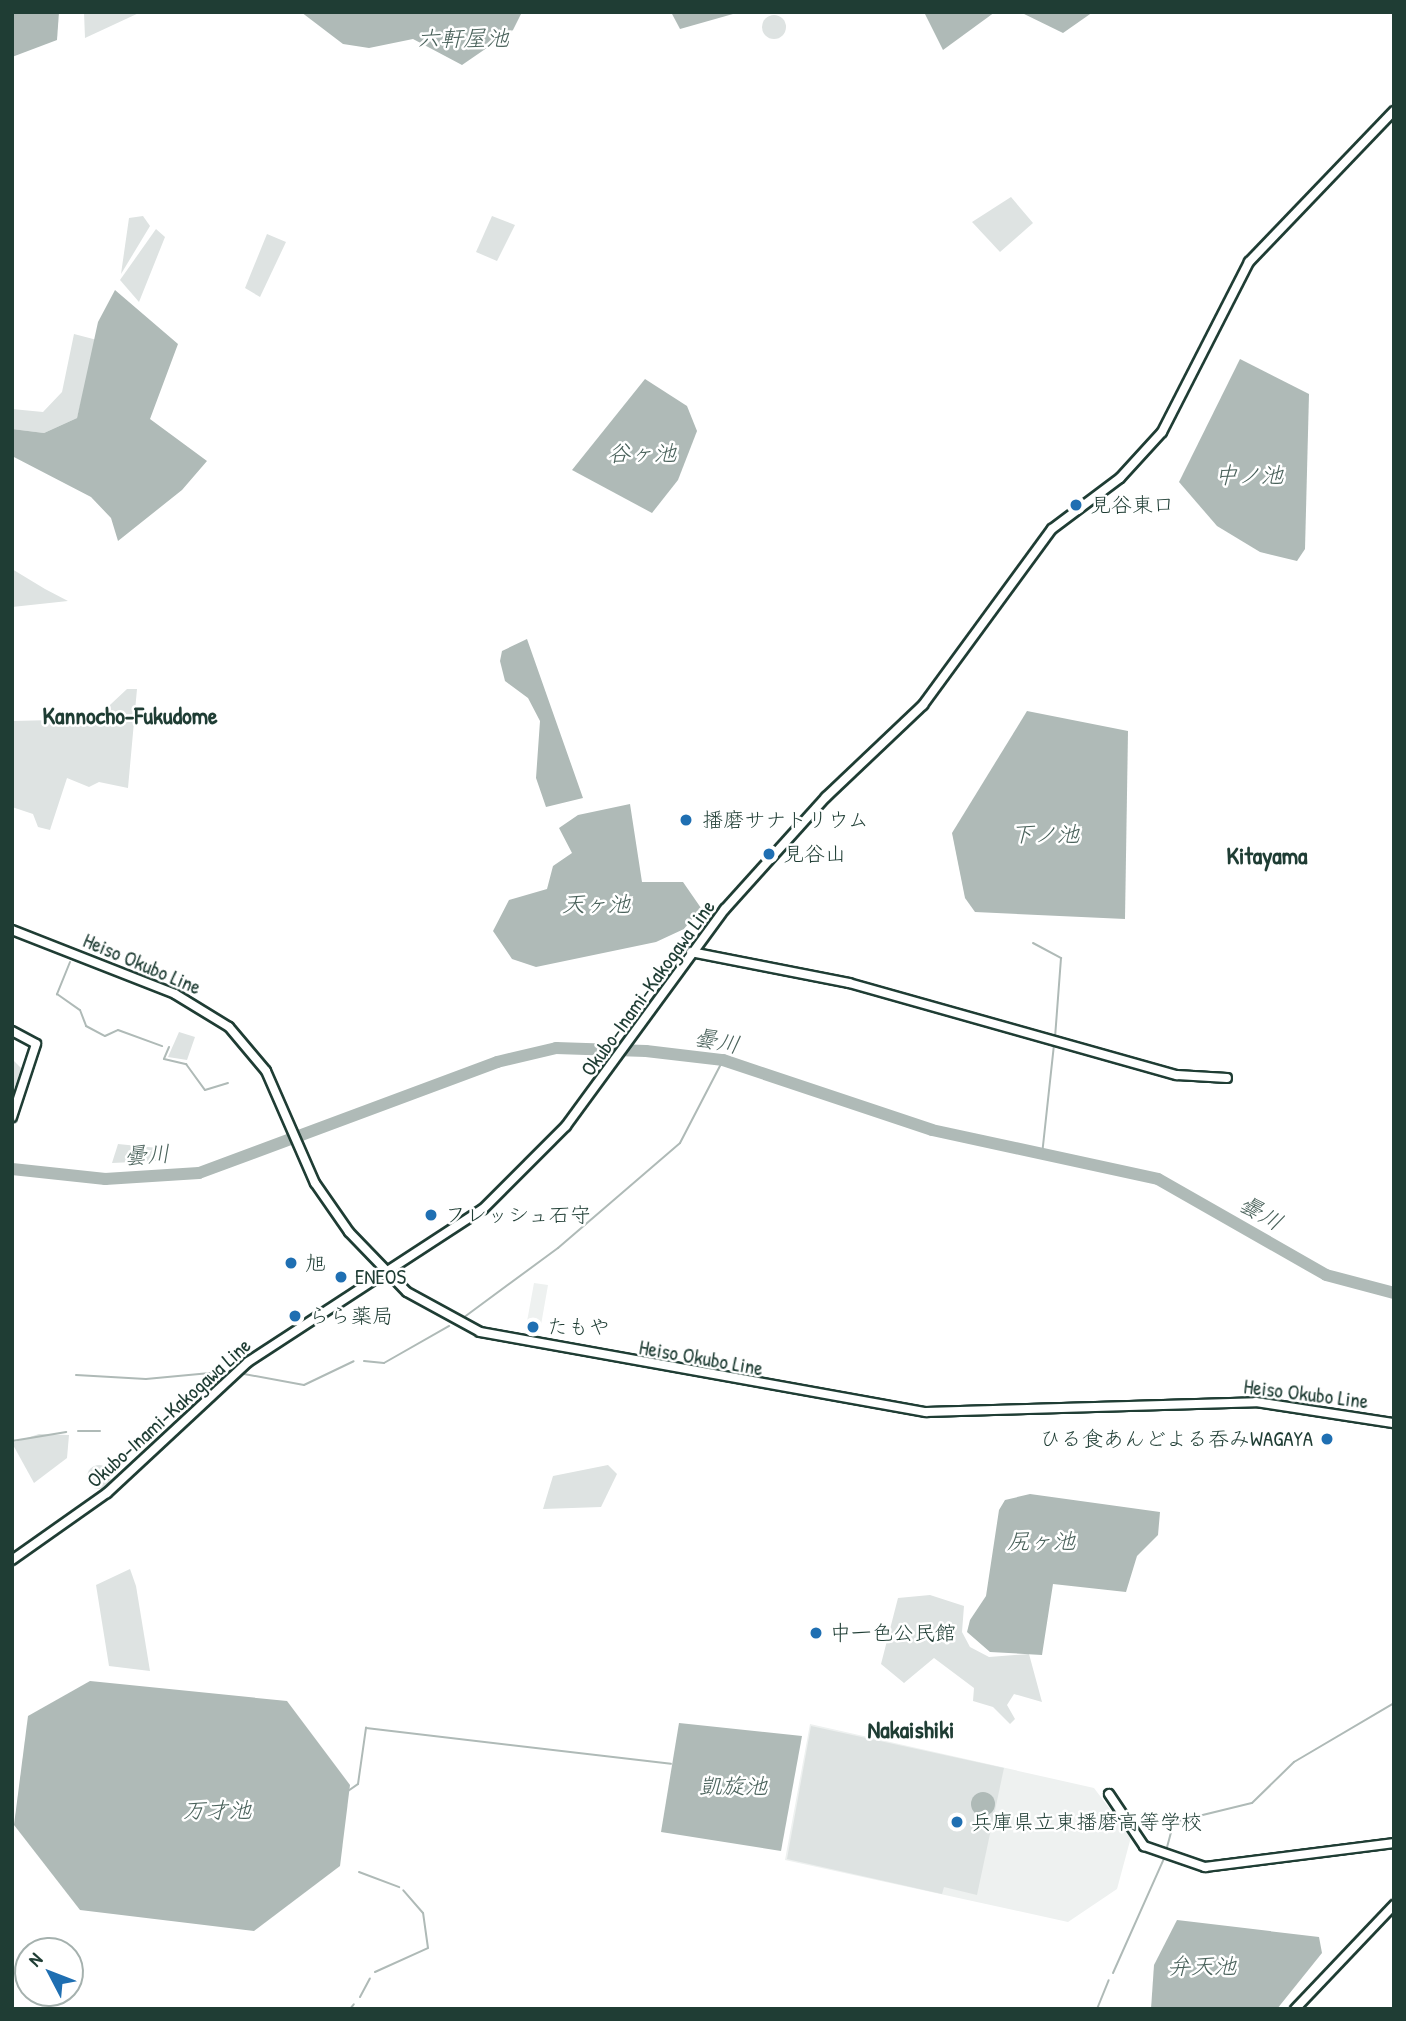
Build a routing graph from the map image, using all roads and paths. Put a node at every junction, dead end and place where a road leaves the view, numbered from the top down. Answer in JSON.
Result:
{"nodes":[{"id":1,"x":1394,"y":111,"type":"edge"},
{"id":2,"x":12,"y":930,"type":"edge"},
{"id":3,"x":691,"y":952,"type":"junction"},
{"id":4,"x":12,"y":1031,"type":"edge"},
{"id":5,"x":1227,"y":1078,"type":"dead end"},
{"id":6,"x":12,"y":1117,"type":"edge"},
{"id":7,"x":386,"y":1274,"type":"junction"},
{"id":8,"x":1394,"y":1423,"type":"edge"},
{"id":9,"x":12,"y":1560,"type":"edge"},
{"id":10,"x":1109,"y":1794,"type":"dead end"},
{"id":11,"x":1394,"y":1843,"type":"edge"},
{"id":12,"x":1394,"y":1905,"type":"edge"},
{"id":13,"x":1295,"y":2009,"type":"edge"}],
"edges":[{"from":1,"to":3,"type":"main road","name":"Okubo-Inami-Kakogawa Line"},
{"from":2,"to":7,"type":"main road","name":"Heiso Okubo Line"},
{"from":3,"to":5,"type":"main road"},
{"from":3,"to":7,"type":"main road","name":"Okubo-Inami-Kakogawa Line"},
{"from":4,"to":6,"type":"main road"},
{"from":7,"to":8,"type":"main road","name":"Heiso Okubo Line"},
{"from":7,"to":9,"type":"main road","name":"Okubo-Inami-Kakogawa Line"},
{"from":10,"to":11,"type":"main road"},
{"from":12,"to":13,"type":"main road"}]}
